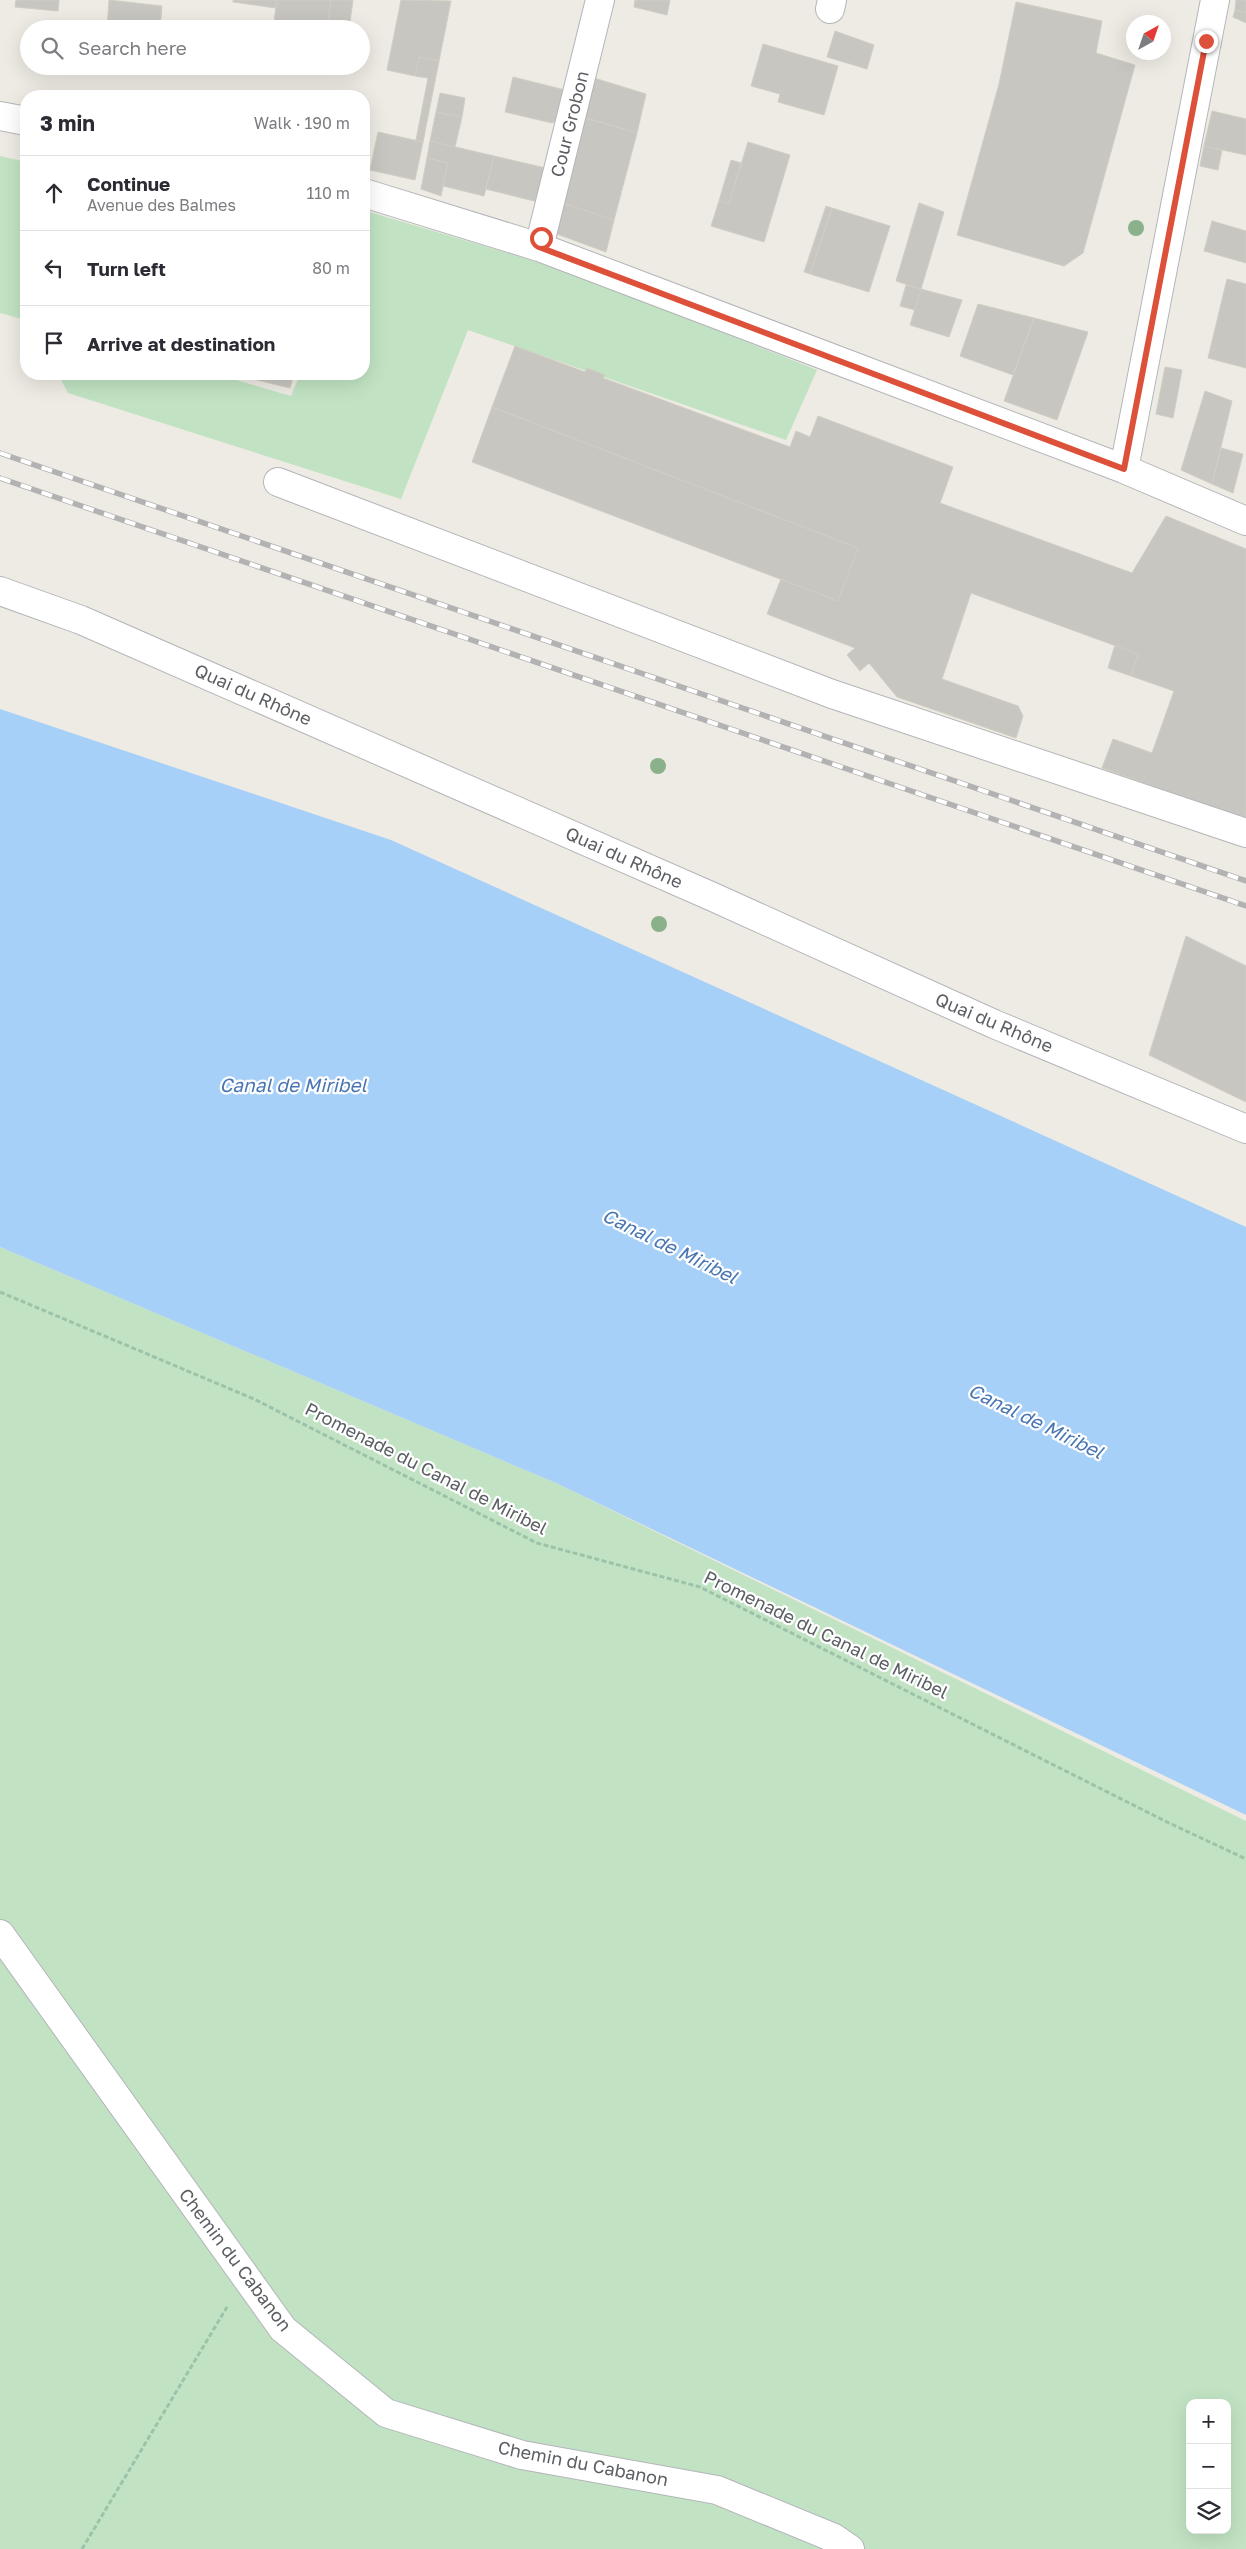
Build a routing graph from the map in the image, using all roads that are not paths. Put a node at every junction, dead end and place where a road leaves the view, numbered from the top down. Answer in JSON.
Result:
{"nodes":[{"id":1,"x":600,"y":0,"type":"edge"},
{"id":2,"x":1215,"y":0,"type":"edge"},
{"id":3,"x":0,"y":116,"type":"edge"},
{"id":4,"x":20,"y":120,"type":"edge"},
{"id":5,"x":370,"y":194,"type":"edge"},
{"id":6,"x":539,"y":247,"type":"junction"},
{"id":7,"x":1124,"y":469,"type":"junction"},
{"id":8,"x":278,"y":482,"type":"dead end"},
{"id":9,"x":1246,"y":521,"type":"edge"},
{"id":10,"x":0,"y":591,"type":"edge"},
{"id":11,"x":1246,"y":833,"type":"edge"},
{"id":12,"x":1246,"y":1129,"type":"edge"},
{"id":13,"x":0,"y":1934,"type":"edge"},
{"id":14,"x":850,"y":2549,"type":"edge"}],
"edges":[{"from":1,"to":6,"type":"street","name":"Cour Grobon"},
{"from":2,"to":7,"type":"street"},
{"from":3,"to":4,"type":"street"},
{"from":5,"to":6,"type":"street"},
{"from":6,"to":7,"type":"street"},
{"from":7,"to":9,"type":"street"},
{"from":8,"to":11,"type":"street"},
{"from":10,"to":12,"type":"street","name":"Quai du Rhône"},
{"from":13,"to":14,"type":"street","name":"Chemin du Cabanon"}]}
